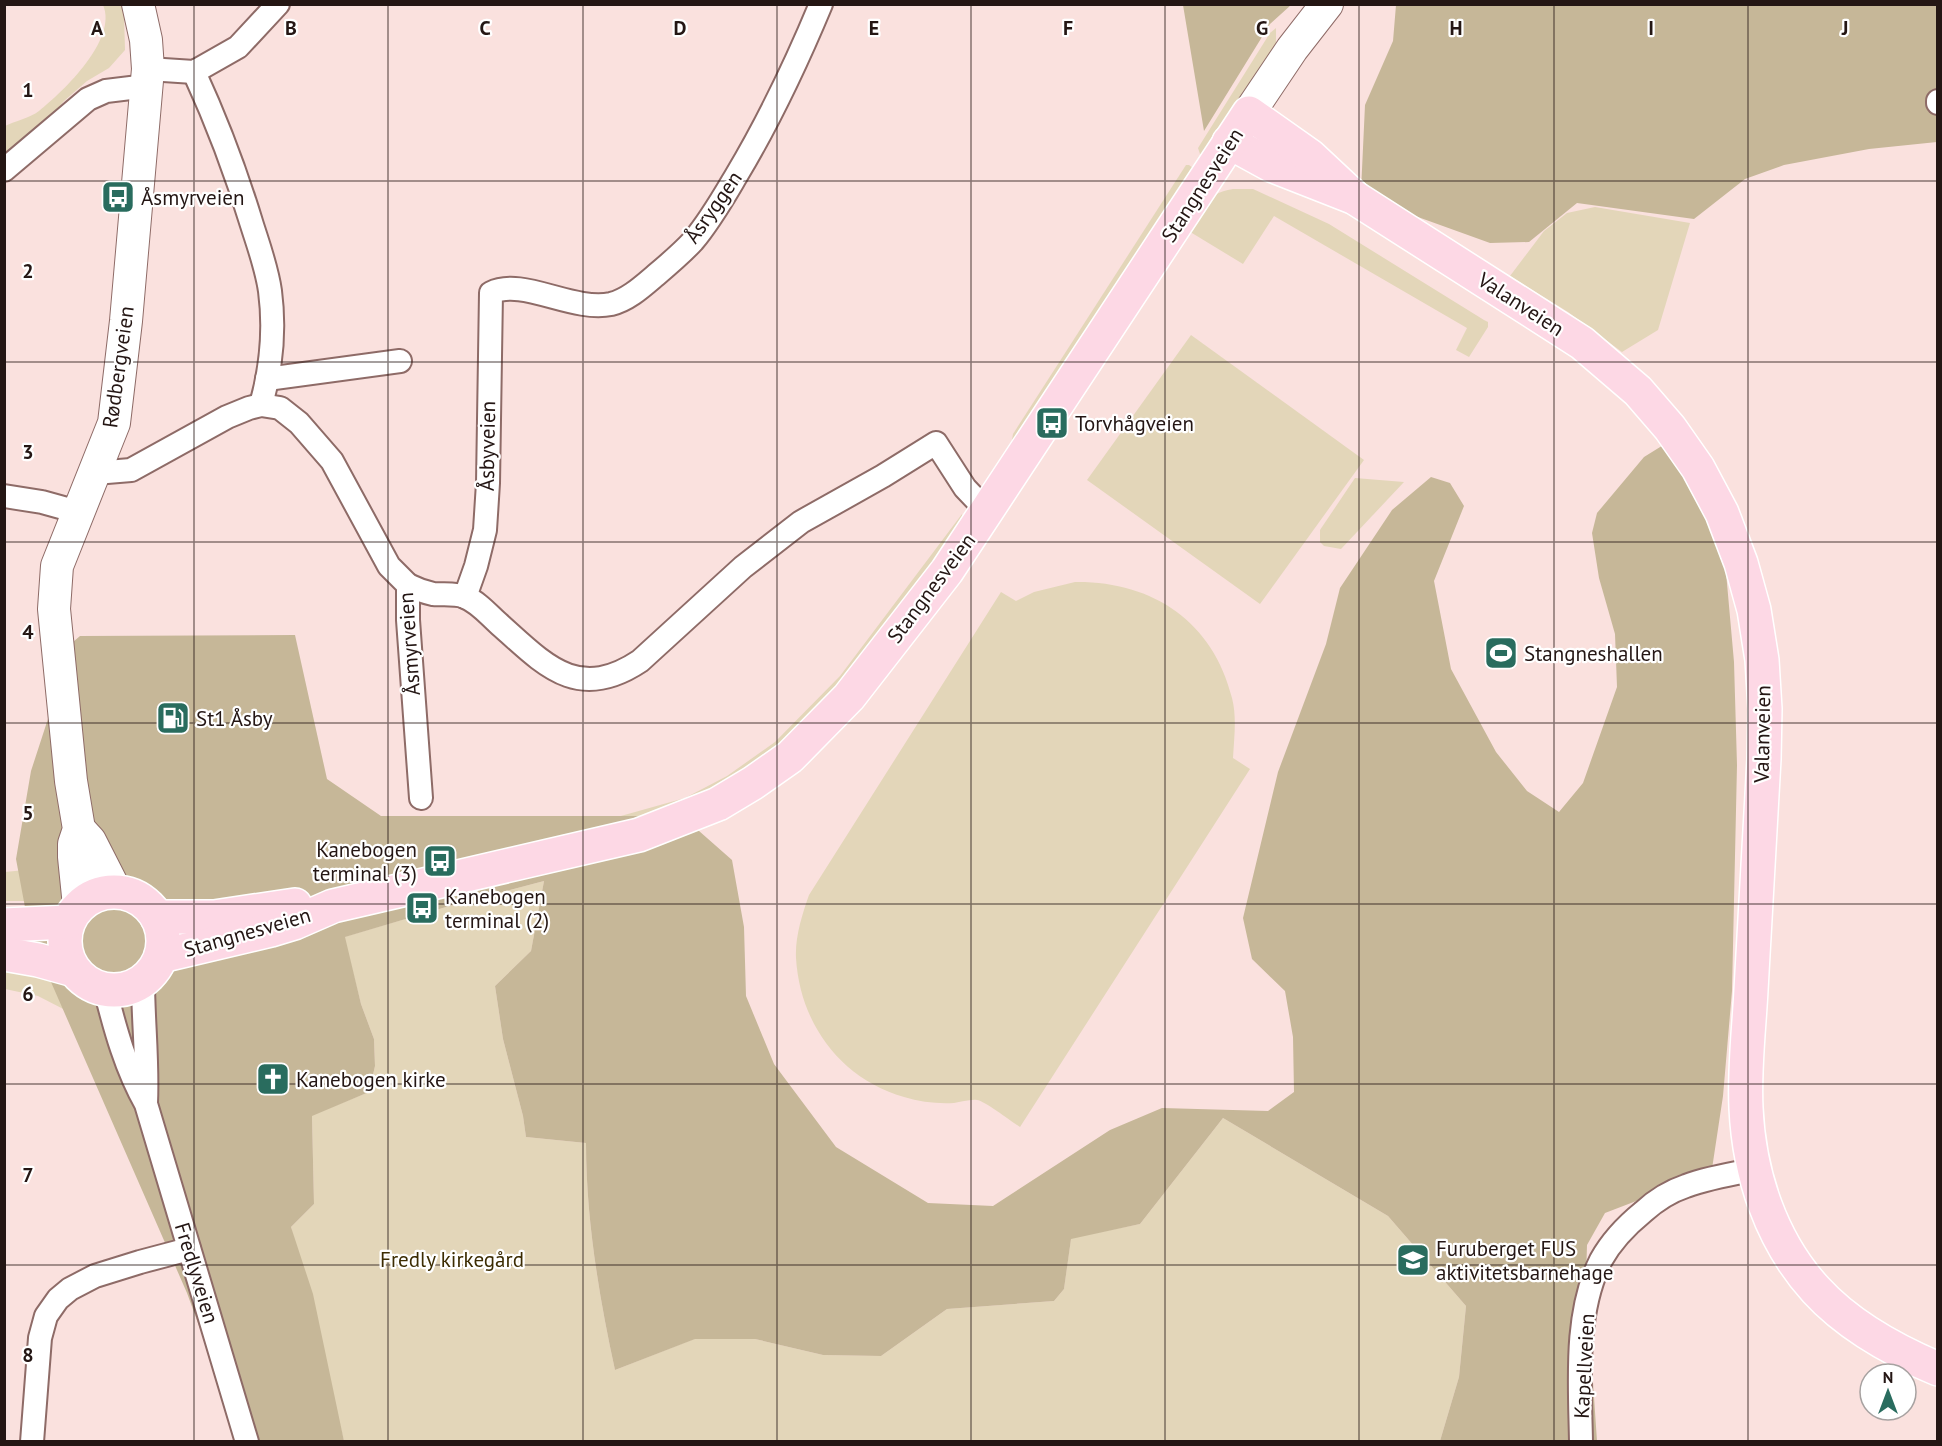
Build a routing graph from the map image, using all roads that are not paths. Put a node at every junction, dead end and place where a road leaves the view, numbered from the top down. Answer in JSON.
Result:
{"nodes":[{"id":1,"x":138,"y":4,"type":"edge"},
{"id":2,"x":278,"y":4,"type":"edge"},
{"id":3,"x":821,"y":4,"type":"edge"},
{"id":4,"x":1327,"y":4,"type":"edge"},
{"id":5,"x":194,"y":72,"type":"junction"},
{"id":6,"x":147,"y":77,"type":"junction"},
{"id":7,"x":1249,"y":113,"type":"junction"},
{"id":8,"x":1229,"y":142,"type":"junction"},
{"id":9,"x":4,"y":170,"type":"edge"},
{"id":10,"x":1354,"y":198,"type":"junction"},
{"id":11,"x":490,"y":293,"type":"joint"},
{"id":12,"x":400,"y":361,"type":"dead end"},
{"id":13,"x":267,"y":379,"type":"junction"},
{"id":14,"x":261,"y":405,"type":"junction"},
{"id":15,"x":95,"y":473,"type":"junction"},
{"id":16,"x":4,"y":496,"type":"edge"},
{"id":17,"x":987,"y":511,"type":"junction"},
{"id":18,"x":78,"y":512,"type":"junction"},
{"id":19,"x":408,"y":585,"type":"junction"},
{"id":20,"x":465,"y":597,"type":"junction"},
{"id":21,"x":421,"y":798,"type":"dead end"},
{"id":22,"x":79,"y":829,"type":"junction"},
{"id":23,"x":116,"y":892,"type":"junction"},
{"id":24,"x":333,"y":906,"type":"junction"},
{"id":25,"x":74,"y":914,"type":"junction"},
{"id":26,"x":157,"y":917,"type":"junction"},
{"id":27,"x":4,"y":925,"type":"edge"},
{"id":28,"x":4,"y":954,"type":"edge"},
{"id":29,"x":152,"y":968,"type":"junction"},
{"id":30,"x":74,"y":970,"type":"junction"},
{"id":31,"x":105,"y":989,"type":"junction"},
{"id":32,"x":146,"y":1104,"type":"junction"},
{"id":33,"x":1753,"y":1170,"type":"junction"},
{"id":34,"x":189,"y":1249,"type":"junction"},
{"id":35,"x":1938,"y":1369,"type":"edge"},
{"id":36,"x":32,"y":1442,"type":"edge"},
{"id":37,"x":247,"y":1442,"type":"edge"},
{"id":38,"x":1581,"y":1442,"type":"edge"}],
"edges":[{"from":1,"to":6,"type":"street","name":"Rødbergveien"},
{"from":2,"to":5,"type":"street"},
{"from":3,"to":11,"type":"street","name":"Åsryggen"},
{"from":4,"to":7,"type":"street","name":"Stangnesveien"},
{"from":5,"to":6,"type":"street"},
{"from":5,"to":13,"type":"street"},
{"from":6,"to":9,"type":"street"},
{"from":6,"to":15,"type":"street","name":"Rødbergveien"},
{"from":7,"to":8,"type":"main road","name":"Stangnesveien"},
{"from":7,"to":10,"type":"main road","name":"Valanveien"},
{"from":8,"to":10,"type":"main road","name":"Valanveien"},
{"from":8,"to":17,"type":"main road","name":"Stangnesveien"},
{"from":10,"to":33,"type":"main road","name":"Valanveien"},
{"from":11,"to":20,"type":"street","name":"Åsbyveien"},
{"from":12,"to":13,"type":"street"},
{"from":13,"to":14,"type":"street"},
{"from":14,"to":15,"type":"street"},
{"from":14,"to":19,"type":"street","name":"Åsmyrveien"},
{"from":15,"to":18,"type":"street","name":"Rødbergveien"},
{"from":16,"to":18,"type":"street"},
{"from":17,"to":20,"type":"street"},
{"from":17,"to":24,"type":"main road","name":"Stangnesveien"},
{"from":18,"to":22,"type":"street","name":"Rødbergveien"},
{"from":19,"to":20,"type":"street"},
{"from":19,"to":21,"type":"street","name":"Åsmyrveien"},
{"from":22,"to":23,"type":"street","name":"Rødbergveien"},
{"from":22,"to":25,"type":"street","name":"Rødbergveien"},
{"from":23,"to":25,"type":"main road"},
{"from":23,"to":26,"type":"main road"},
{"from":24,"to":26,"type":"main road","name":"Stangnesveien"},
{"from":24,"to":29,"type":"main road","name":"Stangnesveien"},
{"from":25,"to":27,"type":"main road"},
{"from":25,"to":30,"type":"main road"},
{"from":26,"to":29,"type":"main road","name":"Stangnesveien"},
{"from":28,"to":30,"type":"main road"},
{"from":29,"to":31,"type":"main road","name":"Stangnesveien"},
{"from":29,"to":32,"type":"street","name":"Fredlyveien"},
{"from":30,"to":31,"type":"main road"},
{"from":31,"to":32,"type":"street","name":"Fredlyveien"},
{"from":32,"to":34,"type":"street","name":"Fredlyveien"},
{"from":33,"to":35,"type":"main road","name":"Valanveien"},
{"from":33,"to":38,"type":"street","name":"Kapellveien"},
{"from":34,"to":36,"type":"street"},
{"from":34,"to":37,"type":"street","name":"Fredlyveien"}]}
